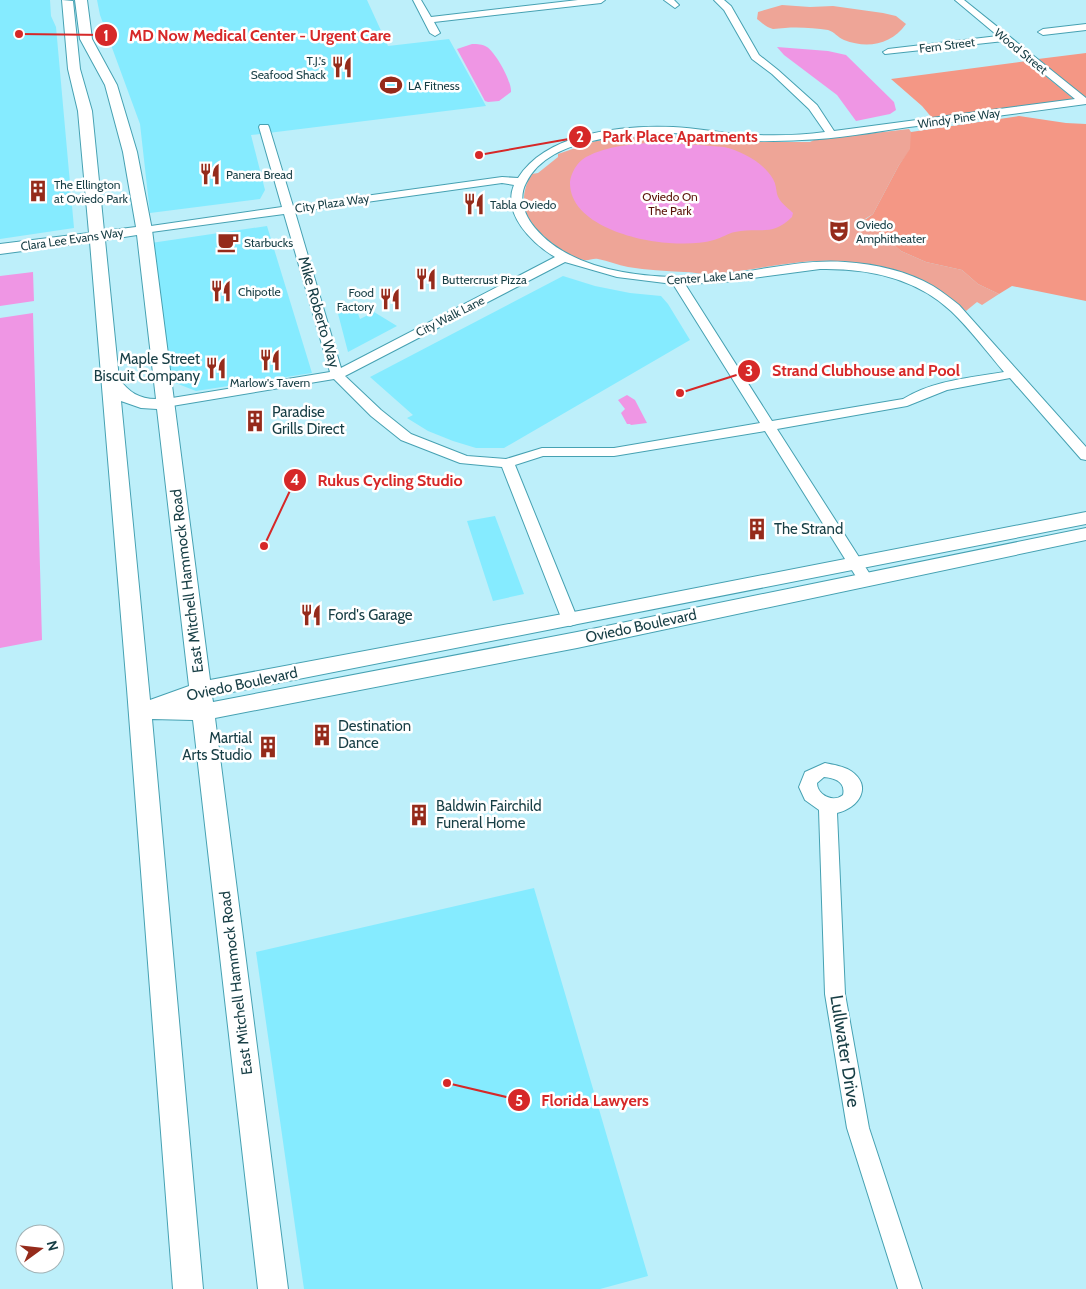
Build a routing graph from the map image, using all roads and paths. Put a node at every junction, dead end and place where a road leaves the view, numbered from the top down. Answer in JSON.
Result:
{"nodes":[{"id":1,"x":67,"y":0,"type":"edge"},
{"id":2,"x":81,"y":0,"type":"edge"},
{"id":3,"x":417,"y":0,"type":"edge"},
{"id":4,"x":601,"y":0,"type":"edge"},
{"id":5,"x":718,"y":0,"type":"edge"},
{"id":6,"x":959,"y":0,"type":"edge"},
{"id":7,"x":429,"y":20,"type":"junction"},
{"id":8,"x":1086,"y":27,"type":"edge"},
{"id":9,"x":1043,"y":32,"type":"dead end"},
{"id":10,"x":435,"y":33,"type":"dead end"},
{"id":11,"x":1006,"y":38,"type":"junction"},
{"id":12,"x":888,"y":52,"type":"dead end"},
{"id":13,"x":1084,"y":101,"type":"edge"},
{"id":14,"x":264,"y":127,"type":"dead end"},
{"id":15,"x":832,"y":135,"type":"junction"},
{"id":16,"x":520,"y":182,"type":"junction"},
{"id":17,"x":288,"y":209,"type":"junction"},
{"id":18,"x":144,"y":230,"type":"junction"},
{"id":19,"x":98,"y":236,"type":"junction"},
{"id":20,"x":0,"y":249,"type":"edge"},
{"id":21,"x":563,"y":258,"type":"junction"},
{"id":22,"x":677,"y":281,"type":"junction"},
{"id":23,"x":1014,"y":374,"type":"junction"},
{"id":24,"x":337,"y":375,"type":"junction"},
{"id":25,"x":110,"y":380,"type":"junction"},
{"id":26,"x":166,"y":402,"type":"junction"},
{"id":27,"x":768,"y":426,"type":"junction"},
{"id":28,"x":1086,"y":456,"type":"edge"},
{"id":29,"x":507,"y":463,"type":"junction"},
{"id":30,"x":1086,"y":518,"type":"edge"},
{"id":31,"x":1086,"y":534,"type":"edge"},
{"id":32,"x":860,"y":571,"type":"junction"},
{"id":33,"x":570,"y":620,"type":"junction"},
{"id":34,"x":577,"y":640,"type":"junction"},
{"id":35,"x":201,"y":701,"type":"junction"},
{"id":36,"x":140,"y":712,"type":"junction"},
{"id":37,"x":828,"y":805,"type":"dead end"},
{"id":38,"x":188,"y":1289,"type":"edge"},
{"id":39,"x":273,"y":1289,"type":"edge"},
{"id":40,"x":910,"y":1289,"type":"edge"}],
"edges":[{"from":1,"to":19,"type":"street"},
{"from":2,"to":18,"type":"street","name":"East Mitchell Hammock Road"},
{"from":3,"to":7,"type":"street"},
{"from":4,"to":7,"type":"street"},
{"from":5,"to":15,"type":"street"},
{"from":6,"to":11,"type":"street","name":"Wood Street"},
{"from":7,"to":10,"type":"street"},
{"from":8,"to":9,"type":"street"},
{"from":11,"to":12,"type":"street","name":"Fern Street"},
{"from":11,"to":13,"type":"street","name":"Wood Street"},
{"from":13,"to":15,"type":"street","name":"Windy Pine Way"},
{"from":14,"to":17,"type":"street","name":"Mike Roberto Way"},
{"from":15,"to":16,"type":"street"},
{"from":16,"to":17,"type":"street","name":"City Plaza Way"},
{"from":16,"to":21,"type":"street","name":"Center Lake Lane"},
{"from":17,"to":18,"type":"street","name":"City Plaza Way"},
{"from":17,"to":24,"type":"street","name":"Mike Roberto Way"},
{"from":18,"to":19,"type":"street","name":"Clara Lee Evans Way"},
{"from":18,"to":26,"type":"street","name":"East Mitchell Hammock Road"},
{"from":19,"to":20,"type":"street","name":"Clara Lee Evans Way"},
{"from":19,"to":25,"type":"street"},
{"from":21,"to":22,"type":"street","name":"Center Lake Lane"},
{"from":21,"to":24,"type":"street","name":"City Walk Lane"},
{"from":22,"to":23,"type":"street","name":"Center Lake Lane"},
{"from":22,"to":27,"type":"street"},
{"from":23,"to":27,"type":"street"},
{"from":23,"to":28,"type":"street","name":"Center Lake Lane"},
{"from":24,"to":26,"type":"street","name":"City Walk Lane"},
{"from":24,"to":29,"type":"street","name":"Mike Roberto Way"},
{"from":25,"to":26,"type":"street"},
{"from":25,"to":36,"type":"street"},
{"from":26,"to":35,"type":"street","name":"East Mitchell Hammock Road"},
{"from":27,"to":29,"type":"street"},
{"from":27,"to":32,"type":"street"},
{"from":29,"to":33,"type":"street"},
{"from":30,"to":32,"type":"street","name":"Oviedo Boulevard"},
{"from":31,"to":32,"type":"street","name":"Oviedo Boulevard"},
{"from":32,"to":33,"type":"street","name":"Oviedo Boulevard"},
{"from":32,"to":34,"type":"street","name":"Oviedo Boulevard"},
{"from":33,"to":34,"type":"street"},
{"from":33,"to":35,"type":"street","name":"Oviedo Boulevard"},
{"from":34,"to":35,"type":"street","name":"Oviedo Boulevard"},
{"from":35,"to":36,"type":"street","name":"Oviedo Boulevard"},
{"from":35,"to":39,"type":"street","name":"East Mitchell Hammock Road"},
{"from":36,"to":38,"type":"street"},
{"from":37,"to":40,"type":"street","name":"Lullwater Drive"}]}
